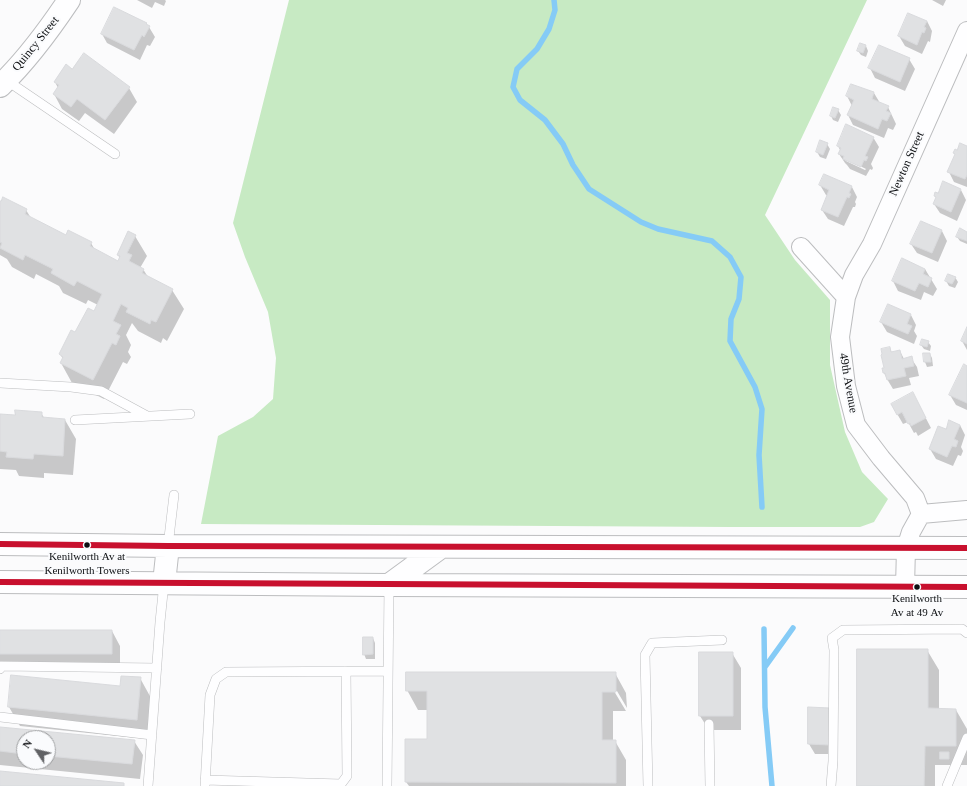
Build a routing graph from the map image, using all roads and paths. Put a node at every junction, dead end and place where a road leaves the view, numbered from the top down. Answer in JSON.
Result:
{"nodes":[{"id":1,"x":69,"y":0,"type":"edge"},
{"id":2,"x":967,"y":31,"type":"edge"},
{"id":3,"x":3,"y":83,"type":"edge"},
{"id":4,"x":115,"y":154,"type":"dead end"},
{"id":5,"x":801,"y":247,"type":"dead end"},
{"id":6,"x":846,"y":297,"type":"junction"},
{"id":7,"x":0,"y":383,"type":"edge"},
{"id":8,"x":190,"y":414,"type":"dead end"},
{"id":9,"x":147,"y":416,"type":"junction"},
{"id":10,"x":75,"y":420,"type":"dead end"},
{"id":11,"x":174,"y":495,"type":"dead end"},
{"id":12,"x":967,"y":510,"type":"edge"},
{"id":13,"x":921,"y":514,"type":"junction"},
{"id":14,"x":0,"y":544,"type":"edge"},
{"id":15,"x":168,"y":546,"type":"junction"},
{"id":16,"x":441,"y":547,"type":"junction"},
{"id":17,"x":906,"y":548,"type":"junction"},
{"id":18,"x":967,"y":548,"type":"edge"},
{"id":19,"x":0,"y":582,"type":"edge"},
{"id":20,"x":164,"y":583,"type":"junction"},
{"id":21,"x":389,"y":585,"type":"junction"},
{"id":22,"x":905,"y":587,"type":"junction"},
{"id":23,"x":967,"y":587,"type":"edge"},
{"id":24,"x":967,"y":633,"type":"edge"},
{"id":25,"x":722,"y":640,"type":"dead end"},
{"id":26,"x":157,"y":668,"type":"junction"},
{"id":27,"x":0,"y":669,"type":"edge"},
{"id":28,"x":346,"y":671,"type":"junction"},
{"id":29,"x":388,"y":671,"type":"junction"},
{"id":30,"x":0,"y":717,"type":"edge"},
{"id":31,"x":709,"y":724,"type":"dead end"},
{"id":32,"x":152,"y":735,"type":"junction"},
{"id":33,"x":967,"y":738,"type":"edge"},
{"id":34,"x":205,"y":783,"type":"edge"},
{"id":35,"x":148,"y":786,"type":"edge"},
{"id":36,"x":387,"y":786,"type":"edge"},
{"id":37,"x":648,"y":786,"type":"edge"},
{"id":38,"x":710,"y":786,"type":"edge"},
{"id":39,"x":832,"y":786,"type":"edge"},
{"id":40,"x":947,"y":786,"type":"edge"}],
"edges":[{"from":1,"to":3,"type":"main road","name":"Quincy Street"},
{"from":2,"to":6,"type":"street","name":"Newton Street"},
{"from":3,"to":4,"type":"lane"},
{"from":5,"to":6,"type":"street"},
{"from":6,"to":13,"type":"street","name":"49th Avenue"},
{"from":7,"to":9,"type":"lane"},
{"from":8,"to":9,"type":"lane"},
{"from":9,"to":10,"type":"lane"},
{"from":11,"to":15,"type":"lane"},
{"from":12,"to":13,"type":"street"},
{"from":13,"to":17,"type":"street"},
{"from":14,"to":15,"type":"main road"},
{"from":15,"to":16,"type":"main road"},
{"from":15,"to":20,"type":"main road"},
{"from":16,"to":17,"type":"main road"},
{"from":16,"to":21,"type":"main road"},
{"from":17,"to":18,"type":"main road"},
{"from":17,"to":22,"type":"street"},
{"from":19,"to":20,"type":"main road"},
{"from":20,"to":21,"type":"main road"},
{"from":20,"to":26,"type":"lane"},
{"from":21,"to":22,"type":"main road"},
{"from":21,"to":29,"type":"lane"},
{"from":22,"to":23,"type":"main road"},
{"from":24,"to":39,"type":"lane"},
{"from":25,"to":37,"type":"lane"},
{"from":26,"to":27,"type":"lane"},
{"from":26,"to":32,"type":"lane"},
{"from":28,"to":29,"type":"lane"},
{"from":28,"to":34,"type":"lane"},
{"from":28,"to":34,"type":"lane"},
{"from":29,"to":36,"type":"lane"},
{"from":30,"to":32,"type":"lane"},
{"from":31,"to":38,"type":"lane"},
{"from":32,"to":35,"type":"lane"},
{"from":33,"to":40,"type":"lane"}]}
